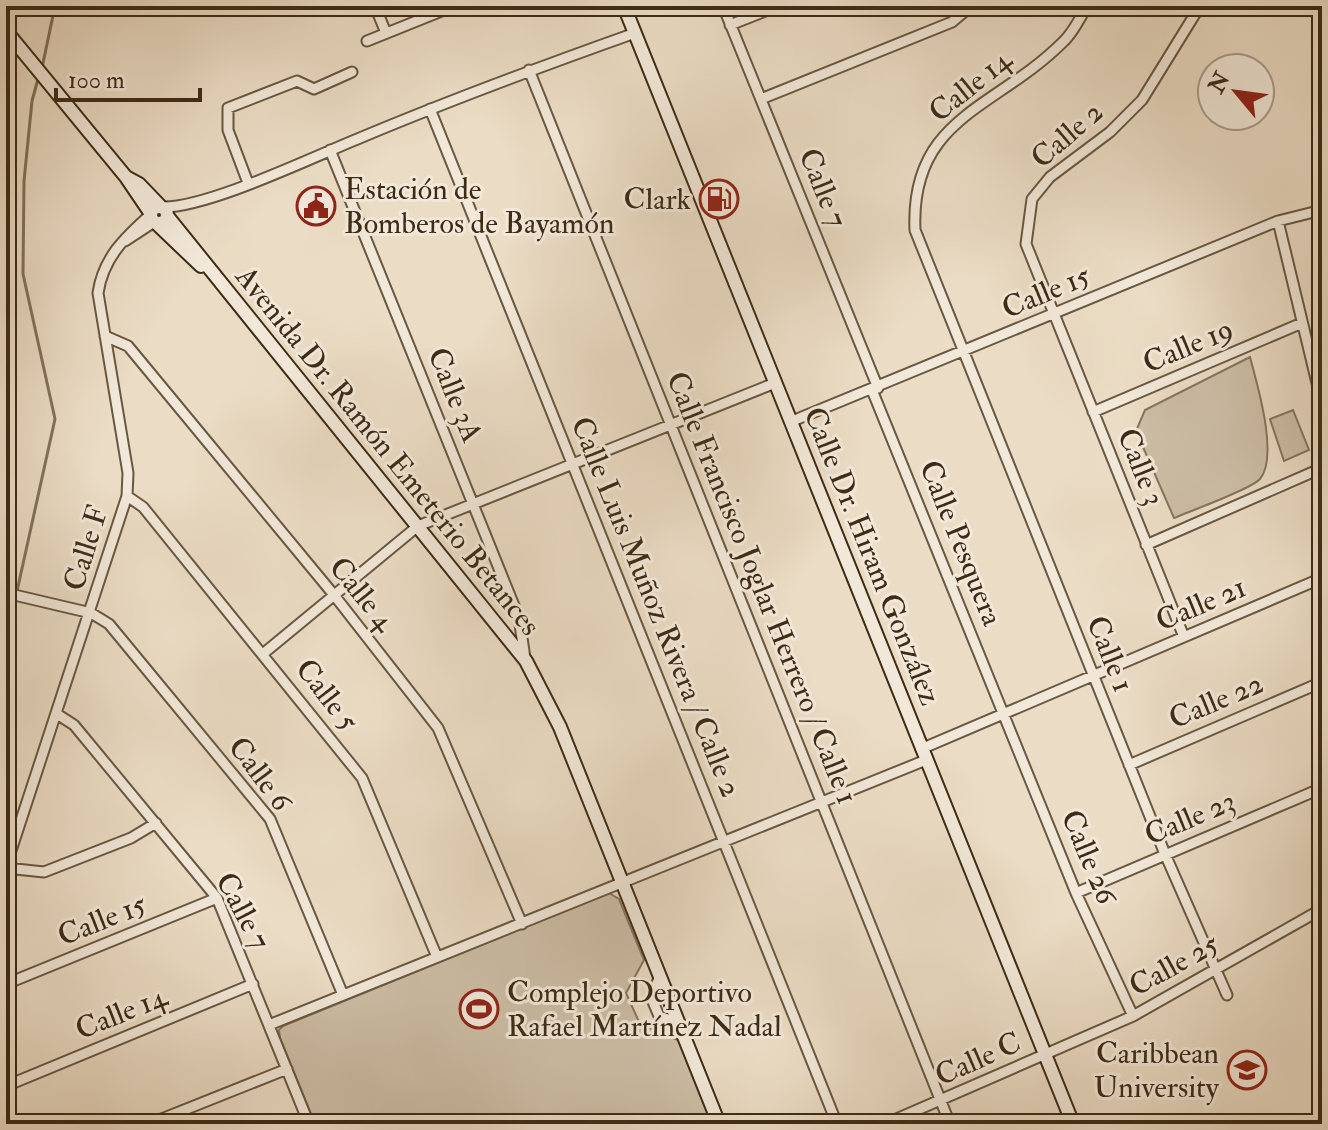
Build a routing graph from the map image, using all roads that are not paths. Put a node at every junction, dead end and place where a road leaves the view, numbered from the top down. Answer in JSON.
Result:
{"nodes":[{"id":1,"x":375,"y":6,"type":"edge"},
{"id":2,"x":624,"y":6,"type":"edge"},
{"id":3,"x":723,"y":6,"type":"edge"},
{"id":4,"x":778,"y":6,"type":"edge"},
{"id":5,"x":971,"y":6,"type":"edge"},
{"id":6,"x":1087,"y":6,"type":"edge"},
{"id":7,"x":1200,"y":6,"type":"edge"},
{"id":8,"x":447,"y":7,"type":"edge"},
{"id":9,"x":730,"y":25,"type":"junction"},
{"id":10,"x":6,"y":31,"type":"edge"},
{"id":11,"x":386,"y":33,"type":"junction"},
{"id":12,"x":635,"y":33,"type":"junction"},
{"id":13,"x":367,"y":41,"type":"dead end"},
{"id":14,"x":529,"y":70,"type":"junction"},
{"id":15,"x":352,"y":72,"type":"dead end"},
{"id":16,"x":761,"y":99,"type":"junction"},
{"id":17,"x":430,"y":109,"type":"junction"},
{"id":18,"x":330,"y":150,"type":"junction"},
{"id":19,"x":248,"y":183,"type":"junction"},
{"id":20,"x":1322,"y":210,"type":"edge"},
{"id":21,"x":158,"y":217,"type":"junction"},
{"id":22,"x":1278,"y":221,"type":"junction"},
{"id":23,"x":1054,"y":315,"type":"junction"},
{"id":24,"x":1302,"y":323,"type":"junction"},
{"id":25,"x":105,"y":336,"type":"junction"},
{"id":26,"x":964,"y":354,"type":"junction"},
{"id":27,"x":775,"y":383,"type":"junction"},
{"id":28,"x":875,"y":389,"type":"junction"},
{"id":29,"x":1322,"y":404,"type":"edge"},
{"id":30,"x":1093,"y":412,"type":"junction"},
{"id":31,"x":790,"y":422,"type":"junction"},
{"id":32,"x":670,"y":425,"type":"junction"},
{"id":33,"x":573,"y":464,"type":"junction"},
{"id":34,"x":1322,"y":468,"type":"edge"},
{"id":35,"x":127,"y":496,"type":"junction"},
{"id":36,"x":474,"y":504,"type":"junction"},
{"id":37,"x":418,"y":526,"type":"junction"},
{"id":38,"x":1146,"y":545,"type":"junction"},
{"id":39,"x":1322,"y":578,"type":"edge"},
{"id":40,"x":6,"y":593,"type":"edge"},
{"id":41,"x":334,"y":595,"type":"junction"},
{"id":42,"x":91,"y":613,"type":"junction"},
{"id":43,"x":1184,"y":637,"type":"junction"},
{"id":44,"x":264,"y":653,"type":"junction"},
{"id":45,"x":526,"y":661,"type":"junction"},
{"id":46,"x":1093,"y":676,"type":"junction"},
{"id":47,"x":1322,"y":682,"type":"edge"},
{"id":48,"x":57,"y":714,"type":"junction"},
{"id":49,"x":1005,"y":714,"type":"junction"},
{"id":50,"x":924,"y":755,"type":"junction"},
{"id":51,"x":1129,"y":765,"type":"junction"},
{"id":52,"x":1322,"y":788,"type":"edge"},
{"id":53,"x":822,"y":803,"type":"junction"},
{"id":54,"x":156,"y":823,"type":"junction"},
{"id":55,"x":724,"y":842,"type":"junction"},
{"id":56,"x":1165,"y":854,"type":"junction"},
{"id":57,"x":6,"y":867,"type":"edge"},
{"id":58,"x":623,"y":883,"type":"junction"},
{"id":59,"x":1076,"y":893,"type":"junction"},
{"id":60,"x":217,"y":898,"type":"junction"},
{"id":61,"x":1322,"y":909,"type":"edge"},
{"id":62,"x":522,"y":924,"type":"junction"},
{"id":63,"x":437,"y":957,"type":"junction"},
{"id":64,"x":1214,"y":971,"type":"junction"},
{"id":65,"x":6,"y":984,"type":"edge"},
{"id":66,"x":253,"y":984,"type":"junction"},
{"id":67,"x":343,"y":995,"type":"junction"},
{"id":68,"x":1227,"y":995,"type":"dead end"},
{"id":69,"x":1133,"y":1016,"type":"junction"},
{"id":70,"x":269,"y":1025,"type":"junction"},
{"id":71,"x":1045,"y":1056,"type":"junction"},
{"id":72,"x":287,"y":1069,"type":"junction"},
{"id":73,"x":6,"y":1086,"type":"edge"},
{"id":74,"x":941,"y":1102,"type":"junction"},
{"id":75,"x":149,"y":1124,"type":"edge"},
{"id":76,"x":309,"y":1124,"type":"edge"},
{"id":77,"x":719,"y":1124,"type":"edge"},
{"id":78,"x":837,"y":1124,"type":"edge"},
{"id":79,"x":885,"y":1124,"type":"edge"},
{"id":80,"x":950,"y":1124,"type":"edge"},
{"id":81,"x":1073,"y":1124,"type":"edge"}],
"edges":[{"from":1,"to":11,"type":"street"},
{"from":2,"to":12,"type":"street","name":"Calle Dr. Hiram González"},
{"from":3,"to":9,"type":"street","name":"Calle 7"},
{"from":4,"to":9,"type":"street"},
{"from":5,"to":16,"type":"street"},
{"from":6,"to":26,"type":"street","name":"Calle 14"},
{"from":7,"to":23,"type":"street","name":"Calle 2"},
{"from":8,"to":11,"type":"street"},
{"from":9,"to":16,"type":"street","name":"Calle 7"},
{"from":10,"to":21,"type":"street","name":"Avenida Dr. Ramón Emeterio Betances"},
{"from":11,"to":13,"type":"street"},
{"from":12,"to":14,"type":"street"},
{"from":12,"to":27,"type":"street","name":"Calle Dr. Hiram González"},
{"from":14,"to":17,"type":"street"},
{"from":14,"to":32,"type":"street","name":"Calle Francisco Joglar Herrero / Calle 1"},
{"from":15,"to":19,"type":"street"},
{"from":16,"to":28,"type":"street","name":"Calle 7"},
{"from":17,"to":18,"type":"street"},
{"from":17,"to":33,"type":"street","name":"Calle Luis Muñoz Rivera / Calle 2"},
{"from":18,"to":19,"type":"street"},
{"from":18,"to":36,"type":"street","name":"Calle 3A"},
{"from":19,"to":21,"type":"street"},
{"from":20,"to":22,"type":"street","name":"Calle 15"},
{"from":21,"to":25,"type":"street","name":"Calle F"},
{"from":21,"to":37,"type":"street","name":"Avenida Dr. Ramón Emeterio Betances"},
{"from":22,"to":23,"type":"street","name":"Calle 15"},
{"from":22,"to":24,"type":"street"},
{"from":23,"to":26,"type":"street","name":"Calle 15"},
{"from":23,"to":30,"type":"street","name":"Calle 3"},
{"from":24,"to":29,"type":"street"},
{"from":24,"to":30,"type":"street","name":"Calle 19"},
{"from":25,"to":35,"type":"street","name":"Calle F"},
{"from":25,"to":41,"type":"street","name":"Calle 4"},
{"from":26,"to":28,"type":"street","name":"Calle 15"},
{"from":26,"to":46,"type":"street","name":"Calle 1"},
{"from":27,"to":31,"type":"street","name":"Calle Dr. Hiram González"},
{"from":27,"to":32,"type":"street"},
{"from":28,"to":31,"type":"street","name":"Calle 15"},
{"from":28,"to":49,"type":"street","name":"Calle Pesquera"},
{"from":30,"to":38,"type":"street","name":"Calle 3"},
{"from":31,"to":50,"type":"street","name":"Calle Dr. Hiram González"},
{"from":32,"to":33,"type":"street"},
{"from":32,"to":53,"type":"street","name":"Calle Francisco Joglar Herrero / Calle 1"},
{"from":33,"to":36,"type":"street"},
{"from":33,"to":55,"type":"street","name":"Calle Luis Muñoz Rivera / Calle 2"},
{"from":34,"to":38,"type":"street"},
{"from":35,"to":42,"type":"street","name":"Calle F"},
{"from":35,"to":44,"type":"street","name":"Calle 5"},
{"from":36,"to":37,"type":"street"},
{"from":36,"to":45,"type":"street","name":"Calle 3A"},
{"from":37,"to":41,"type":"street"},
{"from":37,"to":45,"type":"street","name":"Avenida Dr. Ramón Emeterio Betances"},
{"from":38,"to":43,"type":"street","name":"Calle 3"},
{"from":39,"to":43,"type":"street","name":"Calle 21"},
{"from":40,"to":42,"type":"street"},
{"from":41,"to":44,"type":"street"},
{"from":41,"to":62,"type":"street","name":"Calle 4"},
{"from":42,"to":48,"type":"street","name":"Calle F"},
{"from":42,"to":67,"type":"street","name":"Calle 6"},
{"from":43,"to":46,"type":"street","name":"Calle 21"},
{"from":44,"to":63,"type":"street","name":"Calle 5"},
{"from":45,"to":58,"type":"street","name":"Avenida Dr. Ramón Emeterio Betances"},
{"from":46,"to":49,"type":"street","name":"Calle 21"},
{"from":46,"to":51,"type":"street","name":"Calle 1"},
{"from":47,"to":51,"type":"street","name":"Calle 22"},
{"from":48,"to":54,"type":"street","name":"Calle 7"},
{"from":48,"to":57,"type":"street","name":"Calle F"},
{"from":49,"to":50,"type":"street","name":"Calle 21"},
{"from":49,"to":59,"type":"street","name":"Calle 26"},
{"from":50,"to":53,"type":"street","name":"Calle 21"},
{"from":50,"to":71,"type":"street","name":"Calle Dr. Hiram González"},
{"from":51,"to":56,"type":"street","name":"Calle 1"},
{"from":52,"to":56,"type":"street","name":"Calle 23"},
{"from":53,"to":55,"type":"street","name":"Calle 21"},
{"from":53,"to":74,"type":"street","name":"Calle Francisco Joglar Herrero / Calle 1"},
{"from":54,"to":57,"type":"street"},
{"from":54,"to":60,"type":"street","name":"Calle 7"},
{"from":55,"to":58,"type":"street","name":"Calle 21"},
{"from":55,"to":78,"type":"street","name":"Calle Luis Muñoz Rivera / Calle 2"},
{"from":56,"to":59,"type":"street","name":"Calle 23"},
{"from":56,"to":64,"type":"street","name":"Calle 1"},
{"from":58,"to":62,"type":"street","name":"Calle 21"},
{"from":58,"to":77,"type":"street","name":"Avenida Dr. Ramón Emeterio Betances"},
{"from":59,"to":69,"type":"street","name":"Calle 26"},
{"from":60,"to":65,"type":"street","name":"Calle 15"},
{"from":60,"to":66,"type":"street","name":"Calle 7"},
{"from":61,"to":64,"type":"street","name":"Calle 25"},
{"from":62,"to":63,"type":"street","name":"Calle 21"},
{"from":63,"to":67,"type":"street","name":"Calle 21"},
{"from":64,"to":68,"type":"street","name":"Calle 1"},
{"from":64,"to":69,"type":"street","name":"Calle 25"},
{"from":66,"to":70,"type":"street","name":"Calle 7"},
{"from":66,"to":73,"type":"street","name":"Calle 14"},
{"from":67,"to":70,"type":"street","name":"Calle 21"},
{"from":69,"to":71,"type":"street","name":"Calle 25"},
{"from":70,"to":72,"type":"street","name":"Calle 7"},
{"from":71,"to":74,"type":"street","name":"Calle C"},
{"from":71,"to":81,"type":"street","name":"Calle Dr. Hiram González"},
{"from":72,"to":75,"type":"street"},
{"from":72,"to":76,"type":"street","name":"Calle 7"},
{"from":74,"to":79,"type":"street","name":"Calle C"},
{"from":74,"to":80,"type":"street","name":"Calle Francisco Joglar Herrero / Calle 1"}]}
